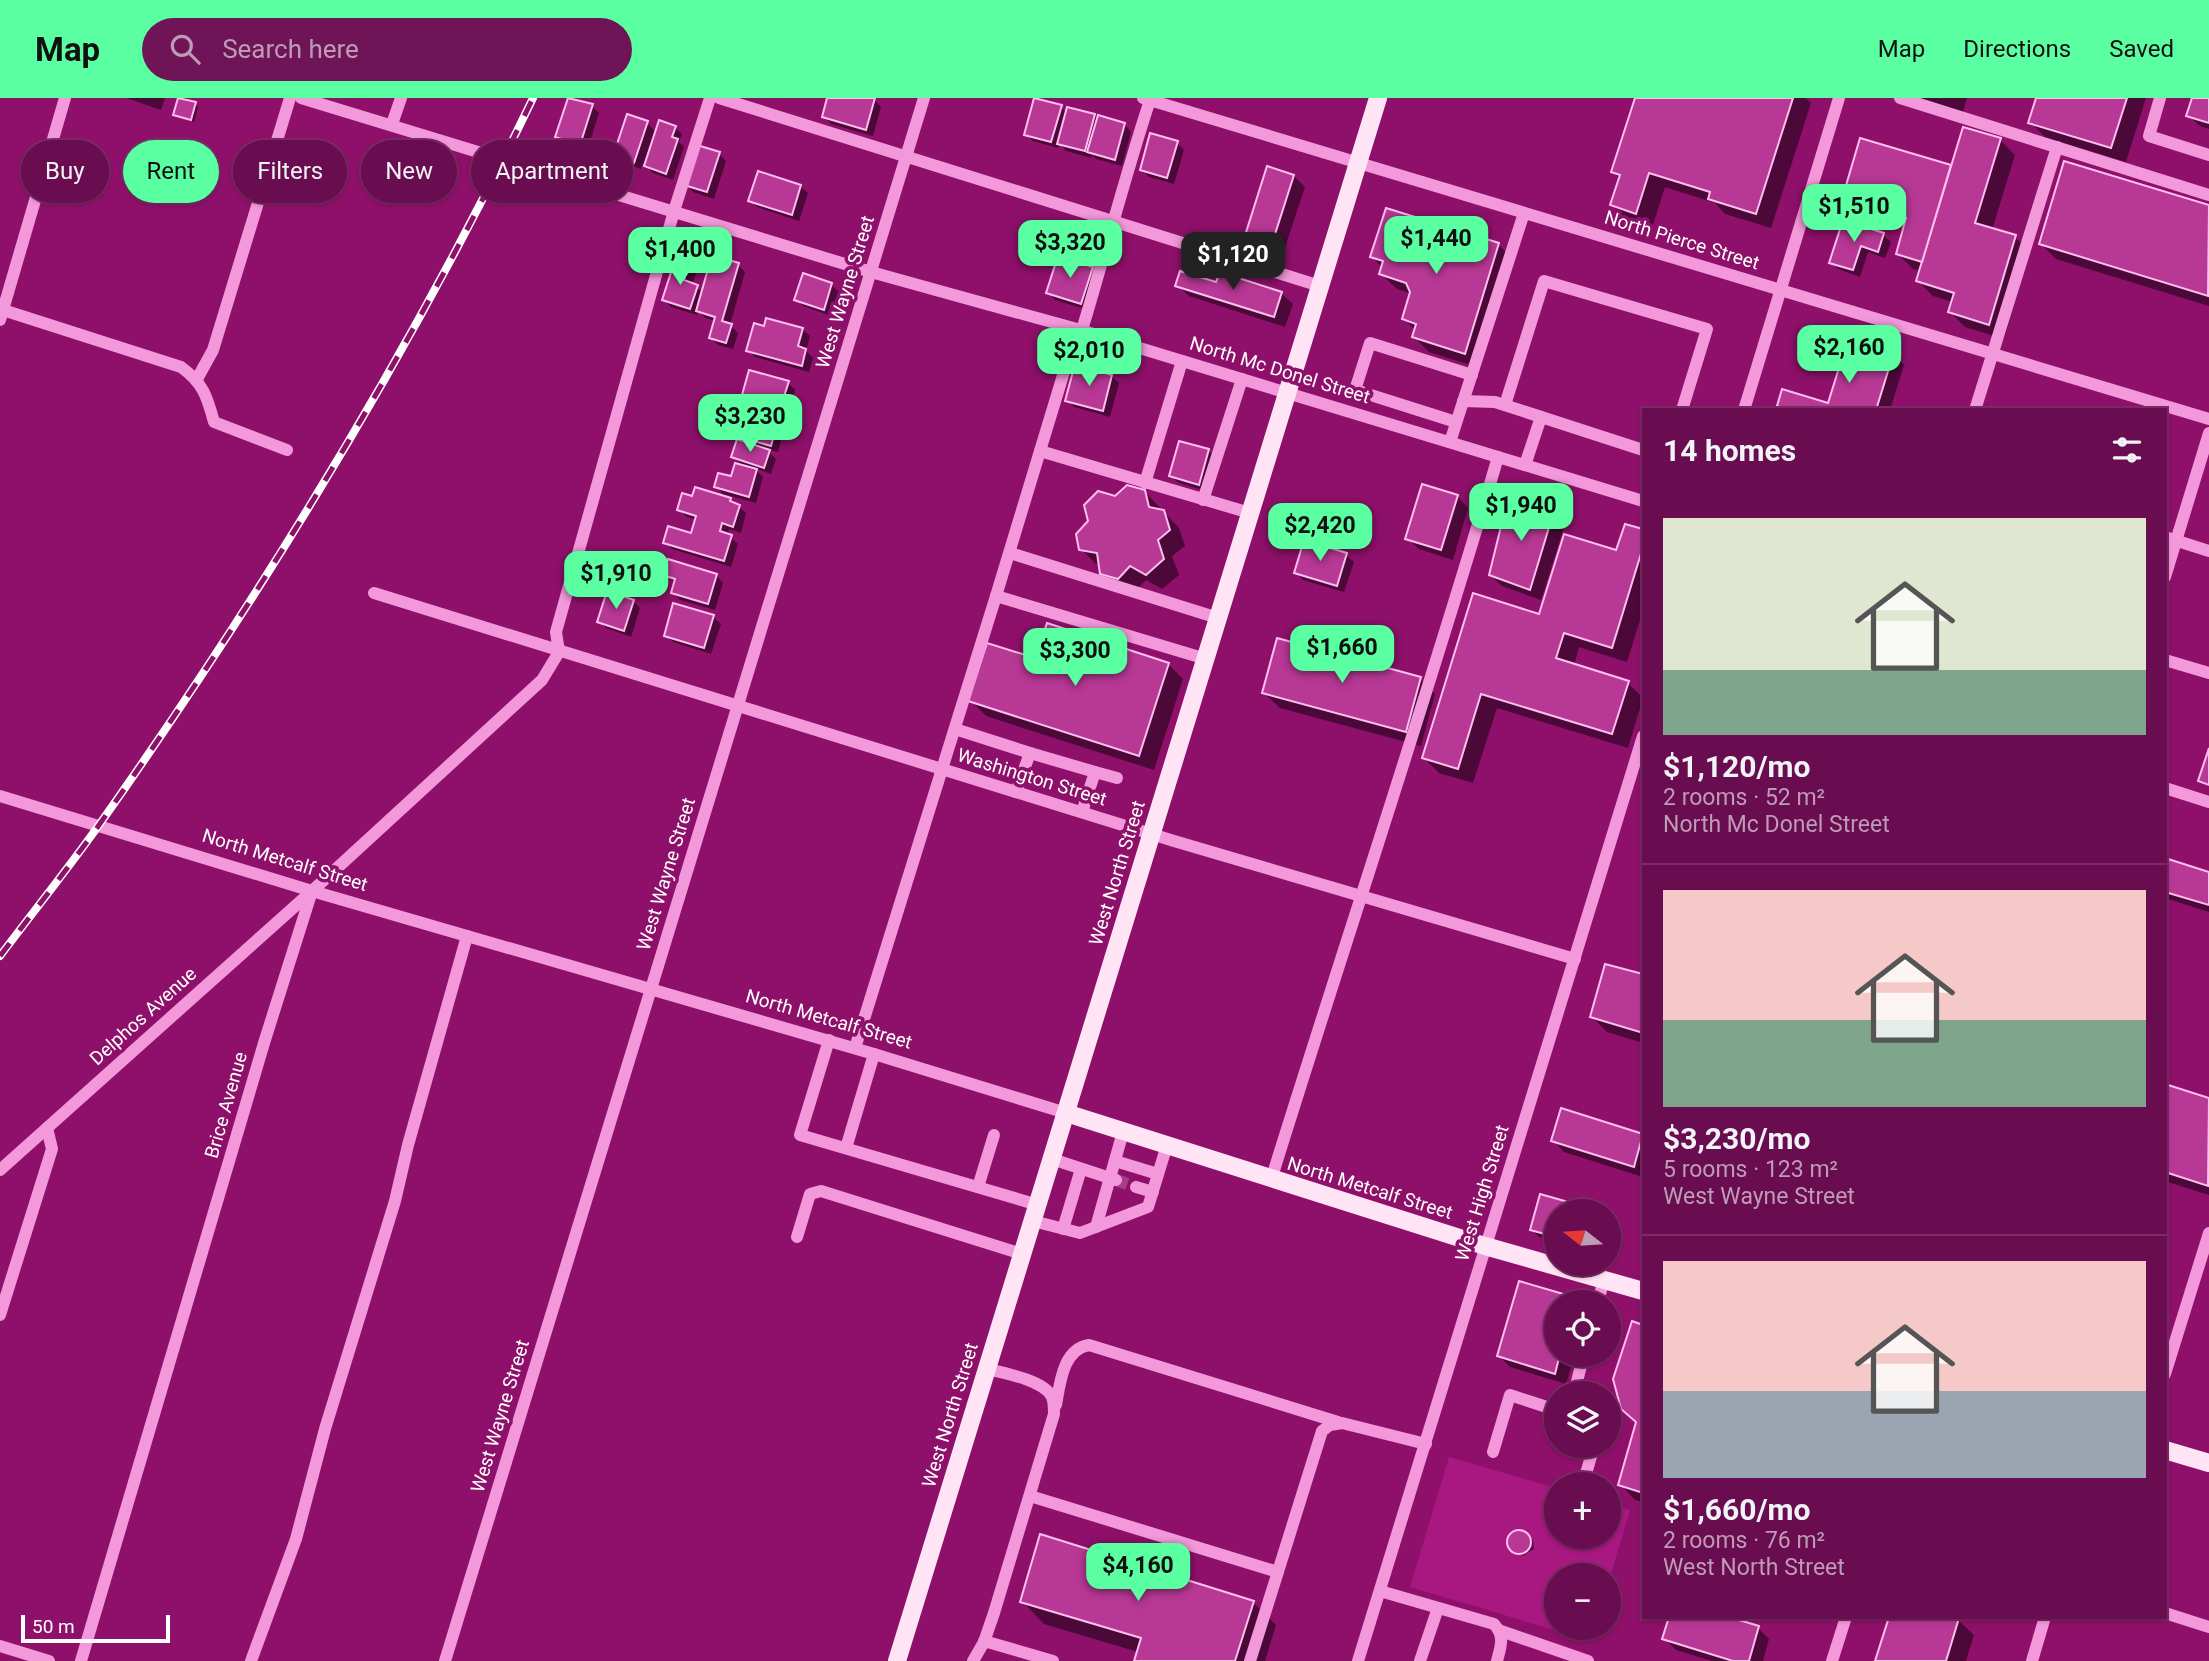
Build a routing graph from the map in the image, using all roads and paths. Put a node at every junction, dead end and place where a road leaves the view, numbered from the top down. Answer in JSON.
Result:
{"nodes":[{"id":1,"x":65,"y":98,"type":"edge"},
{"id":2,"x":290,"y":98,"type":"edge"},
{"id":3,"x":301,"y":98,"type":"edge"},
{"id":4,"x":401,"y":98,"type":"edge"},
{"id":5,"x":710,"y":98,"type":"edge"},
{"id":6,"x":719,"y":98,"type":"edge"},
{"id":7,"x":924,"y":98,"type":"edge"},
{"id":8,"x":1378,"y":98,"type":"edge"},
{"id":9,"x":1839,"y":98,"type":"edge"},
{"id":10,"x":1900,"y":98,"type":"edge"},
{"id":11,"x":2160,"y":98,"type":"edge"},
{"id":12,"x":1147,"y":99,"type":"edge"},
{"id":13,"x":392,"y":124,"type":"junction"},
{"id":14,"x":2057,"y":147,"type":"junction"},
{"id":15,"x":2209,"y":155,"type":"edge"},
{"id":16,"x":906,"y":157,"type":"junction"},
{"id":17,"x":1358,"y":163,"type":"junction"},
{"id":18,"x":2209,"y":195,"type":"edge"},
{"id":19,"x":674,"y":211,"type":"junction"},
{"id":20,"x":1524,"y":213,"type":"junction"},
{"id":21,"x":1113,"y":221,"type":"junction"},
{"id":22,"x":871,"y":272,"type":"junction"},
{"id":23,"x":1320,"y":286,"type":"junction"},
{"id":24,"x":1780,"y":290,"type":"junction"},
{"id":25,"x":1,"y":315,"type":"edge"},
{"id":26,"x":1079,"y":330,"type":"junction"},
{"id":27,"x":1992,"y":354,"type":"junction"},
{"id":28,"x":1182,"y":361,"type":"junction"},
{"id":29,"x":1472,"y":375,"type":"junction"},
{"id":30,"x":197,"y":379,"type":"junction"},
{"id":31,"x":1242,"y":379,"type":"junction"},
{"id":32,"x":1287,"y":393,"type":"junction"},
{"id":33,"x":1463,"y":401,"type":"junction"},
{"id":34,"x":1505,"y":405,"type":"junction"},
{"id":35,"x":1683,"y":408,"type":"edge"},
{"id":36,"x":1746,"y":408,"type":"edge"},
{"id":37,"x":1976,"y":408,"type":"edge"},
{"id":38,"x":1541,"y":417,"type":"junction"},
{"id":39,"x":2209,"y":419,"type":"edge"},
{"id":40,"x":1456,"y":422,"type":"junction"},
{"id":41,"x":2209,"y":433,"type":"edge"},
{"id":42,"x":1450,"y":442,"type":"junction"},
{"id":43,"x":287,"y":450,"type":"dead end"},
{"id":44,"x":1642,"y":450,"type":"edge"},
{"id":45,"x":1040,"y":451,"type":"junction"},
{"id":46,"x":1498,"y":457,"type":"junction"},
{"id":47,"x":1525,"y":465,"type":"junction"},
{"id":48,"x":1145,"y":483,"type":"junction"},
{"id":49,"x":1203,"y":500,"type":"junction"},
{"id":50,"x":1642,"y":501,"type":"edge"},
{"id":51,"x":1250,"y":513,"type":"junction"},
{"id":52,"x":2170,"y":539,"type":"edge"},
{"id":53,"x":2209,"y":551,"type":"edge"},
{"id":54,"x":1010,"y":552,"type":"junction"},
{"id":55,"x":2167,"y":561,"type":"edge"},
{"id":56,"x":374,"y":593,"type":"dead end"},
{"id":57,"x":996,"y":596,"type":"junction"},
{"id":58,"x":1218,"y":618,"type":"junction"},
{"id":59,"x":559,"y":652,"type":"junction"},
{"id":60,"x":1206,"y":659,"type":"junction"},
{"id":61,"x":2167,"y":661,"type":"edge"},
{"id":62,"x":2209,"y":673,"type":"edge"},
{"id":63,"x":738,"y":706,"type":"junction"},
{"id":64,"x":955,"y":729,"type":"junction"},
{"id":65,"x":1642,"y":739,"type":"edge"},
{"id":66,"x":1030,"y":753,"type":"junction"},
{"id":67,"x":943,"y":770,"type":"junction"},
{"id":68,"x":1095,"y":772,"type":"junction"},
{"id":69,"x":1117,"y":778,"type":"dead end"},
{"id":70,"x":2167,"y":789,"type":"edge"},
{"id":71,"x":1016,"y":792,"type":"junction"},
{"id":72,"x":0,"y":796,"type":"edge"},
{"id":73,"x":2209,"y":802,"type":"edge"},
{"id":74,"x":1082,"y":812,"type":"junction"},
{"id":75,"x":1152,"y":834,"type":"junction"},
{"id":76,"x":312,"y":891,"type":"junction"},
{"id":77,"x":1359,"y":897,"type":"junction"},
{"id":78,"x":467,"y":936,"type":"junction"},
{"id":79,"x":1575,"y":959,"type":"junction"},
{"id":80,"x":651,"y":989,"type":"junction"},
{"id":81,"x":829,"y":1040,"type":"junction"},
{"id":82,"x":855,"y":1048,"type":"junction"},
{"id":83,"x":874,"y":1054,"type":"junction"},
{"id":84,"x":1066,"y":1113,"type":"junction"},
{"id":85,"x":47,"y":1128,"type":"junction"},
{"id":86,"x":1123,"y":1132,"type":"junction"},
{"id":87,"x":994,"y":1135,"type":"dead end"},
{"id":88,"x":1167,"y":1145,"type":"junction"},
{"id":89,"x":846,"y":1148,"type":"junction"},
{"id":90,"x":1052,"y":1159,"type":"junction"},
{"id":91,"x":1115,"y":1161,"type":"junction"},
{"id":92,"x":1081,"y":1169,"type":"junction"},
{"id":93,"x":0,"y":1170,"type":"edge"},
{"id":94,"x":1158,"y":1174,"type":"junction"},
{"id":95,"x":1113,"y":1179,"type":"junction"},
{"id":96,"x":1271,"y":1180,"type":"junction"},
{"id":97,"x":978,"y":1187,"type":"junction"},
{"id":98,"x":1136,"y":1187,"type":"tunnel mouth"},
{"id":99,"x":1153,"y":1192,"type":"junction"},
{"id":100,"x":1035,"y":1213,"type":"junction"},
{"id":101,"x":1096,"y":1227,"type":"junction"},
{"id":102,"x":1063,"y":1229,"type":"junction"},
{"id":103,"x":2209,"y":1233,"type":"edge"},
{"id":104,"x":797,"y":1237,"type":"dead end"},
{"id":105,"x":1485,"y":1246,"type":"junction"},
{"id":106,"x":1022,"y":1254,"type":"junction"},
{"id":107,"x":1604,"y":1279,"type":"junction"},
{"id":108,"x":1601,"y":1290,"type":"edge"},
{"id":109,"x":1642,"y":1291,"type":"edge"},
{"id":110,"x":0,"y":1315,"type":"edge"},
{"id":111,"x":2167,"y":1368,"type":"edge"},
{"id":112,"x":986,"y":1369,"type":"junction"},
{"id":113,"x":1544,"y":1406,"type":"edge"},
{"id":114,"x":1054,"y":1414,"type":"junction"},
{"id":115,"x":1342,"y":1423,"type":"junction"},
{"id":116,"x":1426,"y":1444,"type":"junction"},
{"id":117,"x":2167,"y":1451,"type":"edge"},
{"id":118,"x":1493,"y":1452,"type":"dead end"},
{"id":119,"x":2209,"y":1463,"type":"edge"},
{"id":120,"x":1030,"y":1496,"type":"junction"},
{"id":121,"x":1278,"y":1573,"type":"junction"},
{"id":122,"x":1380,"y":1591,"type":"junction"},
{"id":123,"x":1438,"y":1608,"type":"junction"},
{"id":124,"x":2167,"y":1614,"type":"edge"},
{"id":125,"x":1845,"y":1619,"type":"edge"},
{"id":126,"x":2044,"y":1619,"type":"edge"},
{"id":127,"x":2209,"y":1628,"type":"edge"},
{"id":128,"x":1501,"y":1631,"type":"junction"},
{"id":129,"x":985,"y":1641,"type":"junction"},
{"id":130,"x":0,"y":1646,"type":"edge"},
{"id":131,"x":1585,"y":1660,"type":"edge"},
{"id":132,"x":49,"y":1661,"type":"edge"},
{"id":133,"x":81,"y":1661,"type":"edge"},
{"id":134,"x":251,"y":1661,"type":"edge"},
{"id":135,"x":445,"y":1661,"type":"edge"},
{"id":136,"x":897,"y":1661,"type":"edge"},
{"id":137,"x":973,"y":1661,"type":"edge"},
{"id":138,"x":1054,"y":1661,"type":"edge"},
{"id":139,"x":1250,"y":1661,"type":"edge"},
{"id":140,"x":1358,"y":1661,"type":"edge"},
{"id":141,"x":1420,"y":1661,"type":"edge"},
{"id":142,"x":1497,"y":1661,"type":"edge"},
{"id":143,"x":1832,"y":1661,"type":"edge"},
{"id":144,"x":2032,"y":1661,"type":"edge"}],
"edges":[{"from":1,"to":25,"type":"street"},
{"from":2,"to":30,"type":"street"},
{"from":3,"to":13,"type":"street","name":"North Mc Donel Street"},
{"from":4,"to":13,"type":"street"},
{"from":5,"to":19,"type":"street"},
{"from":6,"to":16,"type":"street"},
{"from":7,"to":16,"type":"street","name":"West Wayne Street"},
{"from":8,"to":17,"type":"main road","name":"West North Street"},
{"from":9,"to":24,"type":"street"},
{"from":10,"to":14,"type":"street"},
{"from":11,"to":15,"type":"street"},
{"from":12,"to":17,"type":"street","name":"North Pierce Street"},
{"from":12,"to":21,"type":"street"},
{"from":13,"to":19,"type":"street","name":"North Mc Donel Street"},
{"from":14,"to":18,"type":"street"},
{"from":14,"to":27,"type":"street"},
{"from":16,"to":21,"type":"street"},
{"from":16,"to":22,"type":"street","name":"West Wayne Street"},
{"from":17,"to":20,"type":"street","name":"North Pierce Street"},
{"from":17,"to":23,"type":"main road","name":"West North Street"},
{"from":19,"to":22,"type":"street","name":"North Mc Donel Street"},
{"from":19,"to":59,"type":"street"},
{"from":20,"to":24,"type":"street","name":"North Pierce Street"},
{"from":20,"to":29,"type":"street"},
{"from":21,"to":23,"type":"street"},
{"from":21,"to":26,"type":"street"},
{"from":22,"to":26,"type":"street","name":"North Mc Donel Street"},
{"from":22,"to":63,"type":"street","name":"West Wayne Street"},
{"from":23,"to":32,"type":"main road","name":"West North Street"},
{"from":24,"to":27,"type":"street","name":"North Pierce Street"},
{"from":24,"to":36,"type":"street"},
{"from":25,"to":30,"type":"street"},
{"from":26,"to":28,"type":"street","name":"North Mc Donel Street"},
{"from":26,"to":45,"type":"street"},
{"from":27,"to":37,"type":"street"},
{"from":27,"to":39,"type":"street","name":"North Pierce Street"},
{"from":28,"to":31,"type":"street","name":"North Mc Donel Street"},
{"from":28,"to":48,"type":"street"},
{"from":29,"to":33,"type":"street"},
{"from":29,"to":40,"type":"street"},
{"from":30,"to":43,"type":"street"},
{"from":31,"to":32,"type":"street","name":"North Mc Donel Street"},
{"from":31,"to":49,"type":"street"},
{"from":32,"to":42,"type":"street","name":"North Mc Donel Street"},
{"from":32,"to":51,"type":"main road","name":"West North Street"},
{"from":33,"to":34,"type":"street"},
{"from":33,"to":40,"type":"street"},
{"from":34,"to":35,"type":"street"},
{"from":34,"to":38,"type":"street"},
{"from":38,"to":44,"type":"street"},
{"from":38,"to":47,"type":"street"},
{"from":40,"to":42,"type":"street"},
{"from":41,"to":52,"type":"street"},
{"from":42,"to":46,"type":"street","name":"North Mc Donel Street"},
{"from":45,"to":48,"type":"street"},
{"from":45,"to":54,"type":"street"},
{"from":46,"to":47,"type":"street","name":"North Mc Donel Street"},
{"from":46,"to":77,"type":"street"},
{"from":47,"to":50,"type":"street","name":"North Mc Donel Street"},
{"from":48,"to":49,"type":"street"},
{"from":49,"to":51,"type":"street"},
{"from":51,"to":58,"type":"main road","name":"West North Street"},
{"from":52,"to":53,"type":"street"},
{"from":52,"to":55,"type":"street"},
{"from":54,"to":57,"type":"street"},
{"from":54,"to":58,"type":"street"},
{"from":56,"to":59,"type":"street","name":"Washington Street"},
{"from":57,"to":60,"type":"street"},
{"from":57,"to":64,"type":"street"},
{"from":58,"to":60,"type":"main road","name":"West North Street"},
{"from":59,"to":63,"type":"street","name":"Washington Street"},
{"from":59,"to":76,"type":"street","name":"Brice Avenue"},
{"from":60,"to":75,"type":"main road","name":"West North Street"},
{"from":61,"to":62,"type":"street"},
{"from":63,"to":67,"type":"street","name":"Washington Street"},
{"from":63,"to":80,"type":"street","name":"West Wayne Street"},
{"from":64,"to":66,"type":"street"},
{"from":64,"to":67,"type":"street"},
{"from":65,"to":79,"type":"street","name":"West High Street"},
{"from":66,"to":68,"type":"street"},
{"from":66,"to":71,"type":"street"},
{"from":67,"to":71,"type":"street","name":"Washington Street"},
{"from":67,"to":82,"type":"street"},
{"from":68,"to":69,"type":"street"},
{"from":68,"to":74,"type":"street"},
{"from":70,"to":73,"type":"street"},
{"from":71,"to":74,"type":"street","name":"Washington Street"},
{"from":72,"to":76,"type":"street","name":"North Metcalf Street"},
{"from":74,"to":75,"type":"street","name":"Washington Street"},
{"from":75,"to":77,"type":"street","name":"Washington Street"},
{"from":75,"to":84,"type":"main road","name":"West North Street"},
{"from":76,"to":78,"type":"street","name":"North Metcalf Street"},
{"from":76,"to":85,"type":"street","name":"Delphos Avenue"},
{"from":76,"to":133,"type":"street","name":"Brice Avenue"},
{"from":77,"to":79,"type":"street","name":"Washington Street"},
{"from":77,"to":96,"type":"street"},
{"from":78,"to":80,"type":"street","name":"North Metcalf Street"},
{"from":78,"to":134,"type":"street"},
{"from":79,"to":105,"type":"street","name":"West High Street"},
{"from":80,"to":81,"type":"street","name":"North Metcalf Street"},
{"from":80,"to":135,"type":"street","name":"West Wayne Street"},
{"from":81,"to":82,"type":"street","name":"North Metcalf Street"},
{"from":81,"to":89,"type":"street"},
{"from":82,"to":83,"type":"street","name":"North Metcalf Street"},
{"from":83,"to":84,"type":"street","name":"North Metcalf Street"},
{"from":83,"to":89,"type":"street"},
{"from":84,"to":86,"type":"main road","name":"North Metcalf Street"},
{"from":84,"to":90,"type":"main road","name":"West North Street"},
{"from":85,"to":93,"type":"street","name":"Delphos Avenue"},
{"from":85,"to":110,"type":"street"},
{"from":86,"to":88,"type":"main road","name":"North Metcalf Street"},
{"from":86,"to":91,"type":"street"},
{"from":87,"to":97,"type":"street"},
{"from":88,"to":94,"type":"street"},
{"from":88,"to":96,"type":"main road","name":"North Metcalf Street"},
{"from":89,"to":97,"type":"street"},
{"from":90,"to":92,"type":"street"},
{"from":90,"to":100,"type":"main road","name":"West North Street"},
{"from":91,"to":94,"type":"street"},
{"from":91,"to":95,"type":"street"},
{"from":92,"to":95,"type":"street"},
{"from":92,"to":102,"type":"street"},
{"from":94,"to":99,"type":"street"},
{"from":95,"to":101,"type":"street"},
{"from":96,"to":105,"type":"main road","name":"North Metcalf Street"},
{"from":97,"to":100,"type":"street"},
{"from":98,"to":99,"type":"street"},
{"from":99,"to":101,"type":"street"},
{"from":100,"to":102,"type":"street"},
{"from":100,"to":106,"type":"main road","name":"West North Street"},
{"from":101,"to":102,"type":"street"},
{"from":103,"to":111,"type":"street"},
{"from":104,"to":106,"type":"street"},
{"from":105,"to":107,"type":"main road","name":"North Metcalf Street"},
{"from":105,"to":116,"type":"street","name":"West High Street"},
{"from":106,"to":112,"type":"main road","name":"West North Street"},
{"from":107,"to":108,"type":"street"},
{"from":107,"to":109,"type":"main road","name":"North Metcalf Street"},
{"from":112,"to":114,"type":"street"},
{"from":112,"to":136,"type":"main road","name":"West North Street"},
{"from":113,"to":118,"type":"street"},
{"from":114,"to":115,"type":"street"},
{"from":114,"to":120,"type":"street"},
{"from":115,"to":116,"type":"street"},
{"from":115,"to":121,"type":"street"},
{"from":116,"to":122,"type":"street","name":"West High Street"},
{"from":117,"to":119,"type":"main road"},
{"from":120,"to":121,"type":"street"},
{"from":120,"to":129,"type":"street"},
{"from":121,"to":139,"type":"street"},
{"from":122,"to":123,"type":"street"},
{"from":122,"to":140,"type":"street","name":"West High Street"},
{"from":123,"to":128,"type":"street"},
{"from":123,"to":141,"type":"street"},
{"from":124,"to":127,"type":"street"},
{"from":125,"to":143,"type":"street"},
{"from":126,"to":144,"type":"street"},
{"from":128,"to":131,"type":"street"},
{"from":128,"to":142,"type":"street"},
{"from":129,"to":137,"type":"street"},
{"from":129,"to":138,"type":"street"},
{"from":130,"to":132,"type":"street"}]}
